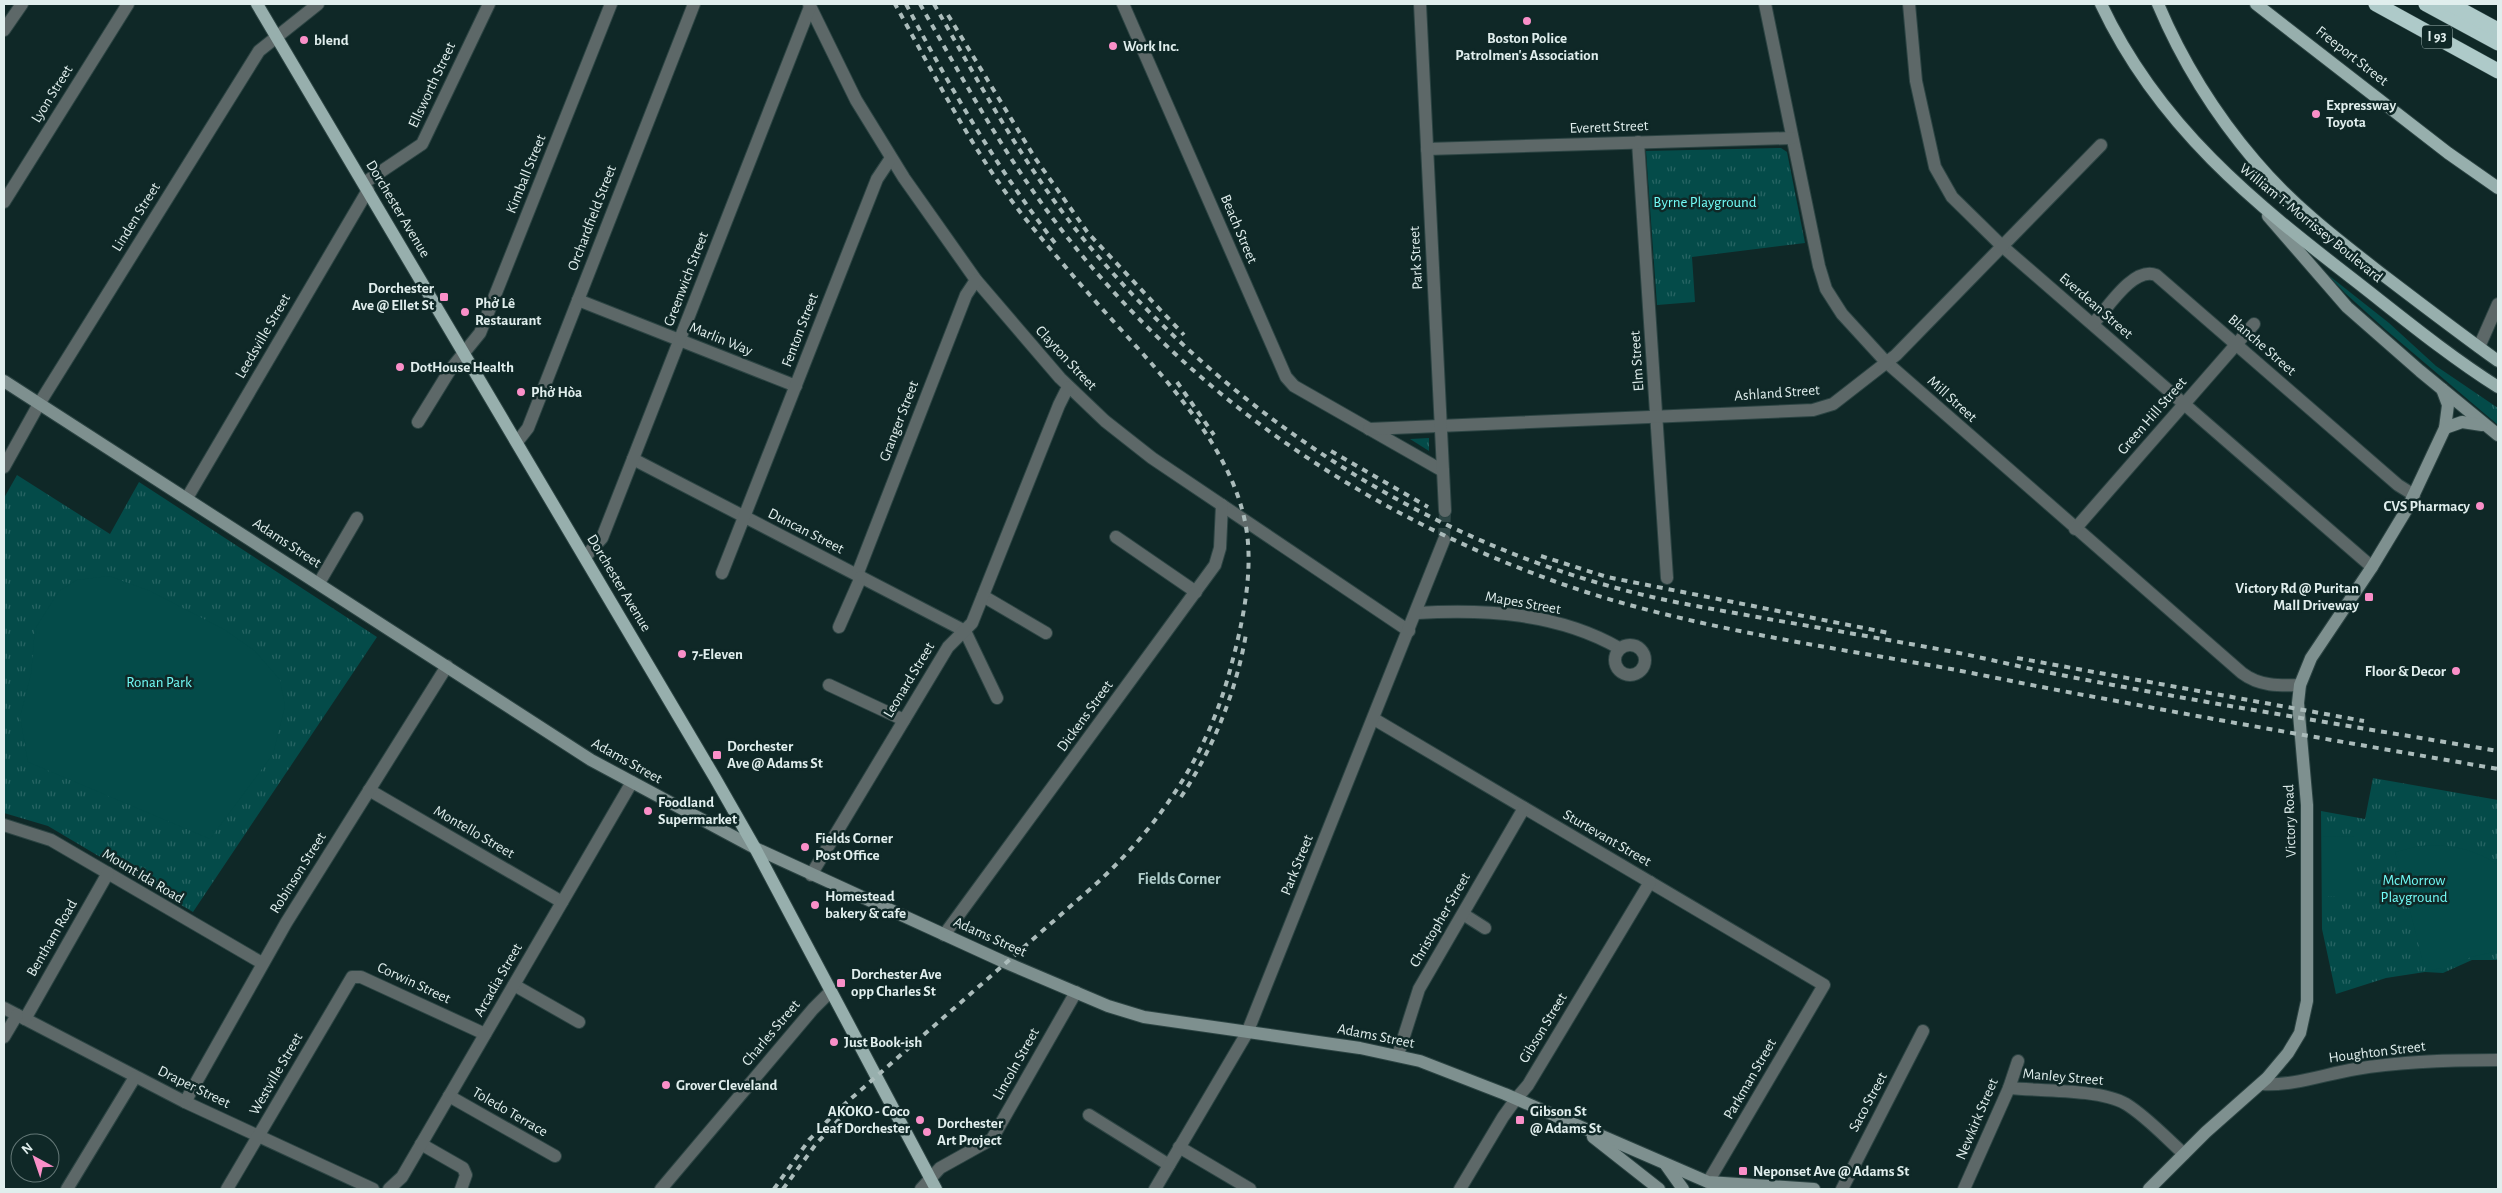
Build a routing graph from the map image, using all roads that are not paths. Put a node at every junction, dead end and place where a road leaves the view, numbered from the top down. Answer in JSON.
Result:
{"nodes":[{"id":1,"x":22,"y":4,"type":"edge"},
{"id":2,"x":128,"y":4,"type":"edge"},
{"id":3,"x":257,"y":4,"type":"edge"},
{"id":4,"x":318,"y":4,"type":"edge"},
{"id":5,"x":489,"y":4,"type":"edge"},
{"id":6,"x":611,"y":4,"type":"edge"},
{"id":7,"x":694,"y":4,"type":"edge"},
{"id":8,"x":1123,"y":4,"type":"edge"},
{"id":9,"x":1420,"y":4,"type":"edge"},
{"id":10,"x":1765,"y":4,"type":"edge"},
{"id":11,"x":1909,"y":4,"type":"edge"},
{"id":12,"x":2101,"y":4,"type":"edge"},
{"id":13,"x":2158,"y":4,"type":"edge"},
{"id":14,"x":2256,"y":4,"type":"edge"},
{"id":15,"x":2376,"y":4,"type":"edge"},
{"id":16,"x":2398,"y":4,"type":"edge"},
{"id":17,"x":2426,"y":4,"type":"edge"},
{"id":18,"x":2450,"y":4,"type":"edge"},
{"id":19,"x":809,"y":5,"type":"edge"},
{"id":20,"x":4,"y":30,"type":"edge"},
{"id":21,"x":2498,"y":30,"type":"edge"},
{"id":22,"x":276,"y":35,"type":"junction"},
{"id":23,"x":2498,"y":43,"type":"edge"},
{"id":24,"x":2498,"y":59,"type":"edge"},
{"id":25,"x":2498,"y":71,"type":"edge"},
{"id":26,"x":1792,"y":138,"type":"junction"},
{"id":27,"x":1638,"y":142,"type":"junction"},
{"id":28,"x":2101,"y":145,"type":"dead end"},
{"id":29,"x":1427,"y":149,"type":"junction"},
{"id":30,"x":890,"y":158,"type":"junction"},
{"id":31,"x":2496,"y":186,"type":"edge"},
{"id":32,"x":366,"y":187,"type":"junction"},
{"id":33,"x":4,"y":202,"type":"edge"},
{"id":34,"x":2260,"y":206,"type":"junction"},
{"id":35,"x":2002,"y":246,"type":"junction"},
{"id":36,"x":976,"y":280,"type":"junction"},
{"id":37,"x":578,"y":300,"type":"junction"},
{"id":38,"x":2498,"y":304,"type":"edge"},
{"id":39,"x":2093,"y":324,"type":"junction"},
{"id":40,"x":2254,"y":324,"type":"dead end"},
{"id":41,"x":680,"y":340,"type":"junction"},
{"id":42,"x":2236,"y":344,"type":"junction"},
{"id":43,"x":2479,"y":347,"type":"junction"},
{"id":44,"x":464,"y":353,"type":"junction"},
{"id":45,"x":2498,"y":361,"type":"edge"},
{"id":46,"x":1886,"y":362,"type":"junction"},
{"id":47,"x":2477,"y":373,"type":"junction"},
{"id":48,"x":4,"y":381,"type":"edge"},
{"id":49,"x":796,"y":386,"type":"junction"},
{"id":50,"x":1068,"y":387,"type":"junction"},
{"id":51,"x":2498,"y":387,"type":"edge"},
{"id":52,"x":2442,"y":389,"type":"junction"},
{"id":53,"x":2498,"y":392,"type":"edge"},
{"id":54,"x":39,"y":404,"type":"junction"},
{"id":55,"x":2183,"y":405,"type":"junction"},
{"id":56,"x":1657,"y":416,"type":"junction"},
{"id":57,"x":418,"y":422,"type":"dead end"},
{"id":58,"x":1440,"y":425,"type":"junction"},
{"id":59,"x":2485,"y":426,"type":"junction"},
{"id":60,"x":2445,"y":428,"type":"junction"},
{"id":61,"x":1369,"y":429,"type":"junction"},
{"id":62,"x":2498,"y":435,"type":"edge"},
{"id":63,"x":517,"y":442,"type":"junction"},
{"id":64,"x":633,"y":459,"type":"junction"},
{"id":65,"x":4,"y":467,"type":"edge"},
{"id":66,"x":1443,"y":471,"type":"junction"},
{"id":67,"x":2414,"y":495,"type":"junction"},
{"id":68,"x":187,"y":498,"type":"junction"},
{"id":69,"x":1222,"y":505,"type":"junction"},
{"id":70,"x":1445,"y":511,"type":"tunnel mouth"},
{"id":71,"x":745,"y":517,"type":"junction"},
{"id":72,"x":357,"y":518,"type":"dead end"},
{"id":73,"x":2075,"y":529,"type":"junction"},
{"id":74,"x":1116,"y":538,"type":"dead end"},
{"id":75,"x":1444,"y":540,"type":"tunnel mouth"},
{"id":76,"x":585,"y":557,"type":"junction"},
{"id":77,"x":2372,"y":567,"type":"junction"},
{"id":78,"x":722,"y":573,"type":"dead end"},
{"id":79,"x":859,"y":576,"type":"junction"},
{"id":80,"x":1667,"y":578,"type":"dead end"},
{"id":81,"x":319,"y":583,"type":"junction"},
{"id":82,"x":1196,"y":592,"type":"junction"},
{"id":83,"x":983,"y":596,"type":"junction"},
{"id":84,"x":1416,"y":613,"type":"junction"},
{"id":85,"x":839,"y":627,"type":"dead end"},
{"id":86,"x":1409,"y":631,"type":"junction"},
{"id":87,"x":965,"y":632,"type":"junction"},
{"id":88,"x":1046,"y":633,"type":"dead end"},
{"id":89,"x":1620,"y":648,"type":"dead end"},
{"id":90,"x":447,"y":666,"type":"junction"},
{"id":91,"x":829,"y":685,"type":"dead end"},
{"id":92,"x":2300,"y":685,"type":"junction"},
{"id":93,"x":997,"y":698,"type":"dead end"},
{"id":94,"x":1374,"y":719,"type":"junction"},
{"id":95,"x":904,"y":720,"type":"junction"},
{"id":96,"x":632,"y":782,"type":"junction"},
{"id":97,"x":369,"y":790,"type":"junction"},
{"id":98,"x":1524,"y":808,"type":"junction"},
{"id":99,"x":4,"y":825,"type":"edge"},
{"id":100,"x":755,"y":848,"type":"junction"},
{"id":101,"x":108,"y":874,"type":"junction"},
{"id":102,"x":811,"y":874,"type":"junction"},
{"id":103,"x":1650,"y":882,"type":"junction"},
{"id":104,"x":562,"y":902,"type":"junction"},
{"id":105,"x":1462,"y":914,"type":"junction"},
{"id":106,"x":1485,"y":928,"type":"dead end"},
{"id":107,"x":944,"y":935,"type":"junction"},
{"id":108,"x":262,"y":964,"type":"junction"},
{"id":109,"x":355,"y":976,"type":"joint"},
{"id":110,"x":514,"y":985,"type":"junction"},
{"id":111,"x":1824,"y":985,"type":"joint"},
{"id":112,"x":832,"y":991,"type":"junction"},
{"id":113,"x":1076,"y":992,"type":"junction"},
{"id":114,"x":4,"y":1008,"type":"edge"},
{"id":115,"x":21,"y":1017,"type":"junction"},
{"id":116,"x":578,"y":1022,"type":"dead end"},
{"id":117,"x":1923,"y":1031,"type":"dead end"},
{"id":118,"x":1247,"y":1033,"type":"junction"},
{"id":119,"x":485,"y":1034,"type":"junction"},
{"id":120,"x":4,"y":1037,"type":"edge"},
{"id":121,"x":1398,"y":1055,"type":"junction"},
{"id":122,"x":2018,"y":1060,"type":"dead end"},
{"id":123,"x":2498,"y":1060,"type":"edge"},
{"id":124,"x":135,"y":1077,"type":"junction"},
{"id":125,"x":2262,"y":1084,"type":"junction"},
{"id":126,"x":2009,"y":1088,"type":"junction"},
{"id":127,"x":450,"y":1096,"type":"junction"},
{"id":128,"x":1516,"y":1099,"type":"junction"},
{"id":129,"x":185,"y":1102,"type":"junction"},
{"id":130,"x":1089,"y":1115,"type":"dead end"},
{"id":131,"x":1580,"y":1126,"type":"junction"},
{"id":132,"x":259,"y":1136,"type":"junction"},
{"id":133,"x":421,"y":1144,"type":"junction"},
{"id":134,"x":1180,"y":1147,"type":"junction"},
{"id":135,"x":2184,"y":1154,"type":"junction"},
{"id":136,"x":554,"y":1156,"type":"dead end"},
{"id":137,"x":1665,"y":1164,"type":"junction"},
{"id":138,"x":1169,"y":1165,"type":"junction"},
{"id":139,"x":933,"y":1184,"type":"edge"},
{"id":140,"x":1706,"y":1186,"type":"edge"},
{"id":141,"x":67,"y":1189,"type":"edge"},
{"id":142,"x":227,"y":1189,"type":"edge"},
{"id":143,"x":373,"y":1189,"type":"edge"},
{"id":144,"x":389,"y":1189,"type":"edge"},
{"id":145,"x":461,"y":1189,"type":"edge"},
{"id":146,"x":661,"y":1189,"type":"edge"},
{"id":147,"x":921,"y":1189,"type":"edge"},
{"id":148,"x":1155,"y":1189,"type":"edge"},
{"id":149,"x":1250,"y":1189,"type":"edge"},
{"id":150,"x":1460,"y":1189,"type":"edge"},
{"id":151,"x":1659,"y":1189,"type":"edge"},
{"id":152,"x":1683,"y":1189,"type":"edge"},
{"id":153,"x":1814,"y":1189,"type":"edge"},
{"id":154,"x":1842,"y":1189,"type":"edge"},
{"id":155,"x":1964,"y":1189,"type":"edge"},
{"id":156,"x":2148,"y":1189,"type":"edge"}],
"edges":[{"from":1,"to":20,"type":"street"},
{"from":2,"to":33,"type":"street","name":"Lyon Street"},
{"from":3,"to":22,"type":"main road","name":"Dorchester Avenue"},
{"from":4,"to":22,"type":"street","name":"Linden Street"},
{"from":5,"to":32,"type":"street","name":"Ellsworth Street"},
{"from":6,"to":44,"type":"street","name":"Kimball Street"},
{"from":7,"to":37,"type":"street","name":"Orchardfield Street"},
{"from":8,"to":61,"type":"street","name":"Beach Street"},
{"from":9,"to":29,"type":"street","name":"Park Street"},
{"from":10,"to":26,"type":"street","name":"Mill Street"},
{"from":11,"to":35,"type":"street","name":"Everdean Street"},
{"from":12,"to":34,"type":"main road","name":"William T. Morrissey Boulevard"},
{"from":13,"to":43,"type":"main road","name":"William T. Morrissey Boulevard"},
{"from":14,"to":31,"type":"main road","name":"Freeport Street"},
{"from":15,"to":25,"type":"highway","number":"I 93"},
{"from":16,"to":24,"type":"highway","number":"I 93"},
{"from":17,"to":23,"type":"highway","number":"I 93"},
{"from":18,"to":21,"type":"highway","number":"I 93"},
{"from":19,"to":30,"type":"street","name":"Clayton Street"},
{"from":19,"to":41,"type":"street","name":"Greenwich Street"},
{"from":22,"to":32,"type":"main road","name":"Dorchester Avenue"},
{"from":22,"to":54,"type":"street","name":"Linden Street"},
{"from":26,"to":27,"type":"street","name":"Everett Street"},
{"from":26,"to":46,"type":"street","name":"Mill Street"},
{"from":27,"to":29,"type":"street","name":"Everett Street"},
{"from":27,"to":56,"type":"street","name":"Elm Street"},
{"from":28,"to":35,"type":"street","name":"Ashland Street"},
{"from":29,"to":58,"type":"street","name":"Park Street"},
{"from":30,"to":36,"type":"street","name":"Clayton Street"},
{"from":30,"to":49,"type":"street","name":"Fenton Street"},
{"from":32,"to":44,"type":"main road","name":"Dorchester Avenue"},
{"from":32,"to":68,"type":"street","name":"Leedsville Street"},
{"from":34,"to":47,"type":"main road","name":"William T. Morrissey Boulevard"},
{"from":34,"to":52,"type":"main road"},
{"from":35,"to":39,"type":"street","name":"Everdean Street"},
{"from":35,"to":46,"type":"street","name":"Ashland Street"},
{"from":36,"to":50,"type":"street","name":"Clayton Street"},
{"from":36,"to":79,"type":"street","name":"Granger Street"},
{"from":37,"to":41,"type":"street","name":"Marlin Way"},
{"from":37,"to":63,"type":"street","name":"Orchardfield Street"},
{"from":38,"to":43,"type":"street"},
{"from":39,"to":42,"type":"street","name":"Blanche Street"},
{"from":39,"to":55,"type":"street","name":"Everdean Street"},
{"from":40,"to":42,"type":"street","name":"Green Hill Street"},
{"from":41,"to":49,"type":"street","name":"Marlin Way"},
{"from":41,"to":64,"type":"street","name":"Greenwich Street"},
{"from":42,"to":55,"type":"street","name":"Green Hill Street"},
{"from":42,"to":67,"type":"street","name":"Blanche Street"},
{"from":43,"to":45,"type":"main road","name":"William T. Morrissey Boulevard"},
{"from":44,"to":57,"type":"street","name":"Kimball Street"},
{"from":44,"to":63,"type":"main road","name":"Dorchester Avenue"},
{"from":46,"to":56,"type":"street","name":"Ashland Street"},
{"from":46,"to":73,"type":"street","name":"Mill Street"},
{"from":47,"to":51,"type":"main road","name":"William T. Morrissey Boulevard"},
{"from":47,"to":53,"type":"main road"},
{"from":48,"to":54,"type":"main road","name":"Adams Street"},
{"from":49,"to":71,"type":"street","name":"Fenton Street"},
{"from":50,"to":69,"type":"street","name":"Clayton Street"},
{"from":50,"to":83,"type":"street","name":"Leonard Street"},
{"from":52,"to":59,"type":"main road"},
{"from":52,"to":60,"type":"main road","name":"Victory Road"},
{"from":54,"to":65,"type":"street","name":"Linden Street"},
{"from":54,"to":68,"type":"main road","name":"Adams Street"},
{"from":55,"to":73,"type":"street","name":"Green Hill Street"},
{"from":55,"to":77,"type":"street","name":"Everdean Street"},
{"from":56,"to":58,"type":"street","name":"Ashland Street"},
{"from":56,"to":80,"type":"street","name":"Elm Street"},
{"from":58,"to":61,"type":"street"},
{"from":58,"to":66,"type":"street","name":"Park Street"},
{"from":59,"to":60,"type":"main road"},
{"from":59,"to":62,"type":"main road"},
{"from":60,"to":67,"type":"main road","name":"Victory Road"},
{"from":61,"to":66,"type":"street","name":"Beach Street"},
{"from":63,"to":76,"type":"main road","name":"Dorchester Avenue"},
{"from":64,"to":71,"type":"street","name":"Duncan Street"},
{"from":64,"to":76,"type":"street","name":"Greenwich Street"},
{"from":66,"to":70,"type":"street","name":"Park Street"},
{"from":67,"to":77,"type":"main road","name":"Victory Road"},
{"from":68,"to":81,"type":"main road","name":"Adams Street"},
{"from":69,"to":82,"type":"street","name":"Dickens Street"},
{"from":69,"to":86,"type":"street","name":"Clayton Street"},
{"from":71,"to":78,"type":"street","name":"Fenton Street"},
{"from":71,"to":79,"type":"street","name":"Duncan Street"},
{"from":72,"to":81,"type":"street"},
{"from":73,"to":92,"type":"street","name":"Mill Street"},
{"from":74,"to":82,"type":"street"},
{"from":75,"to":84,"type":"street","name":"Park Street"},
{"from":76,"to":100,"type":"main road","name":"Dorchester Avenue"},
{"from":77,"to":92,"type":"main road","name":"Victory Road"},
{"from":79,"to":85,"type":"street","name":"Granger Street"},
{"from":79,"to":87,"type":"street","name":"Duncan Street"},
{"from":81,"to":90,"type":"main road","name":"Adams Street"},
{"from":82,"to":107,"type":"street","name":"Dickens Street"},
{"from":83,"to":87,"type":"street","name":"Leonard Street"},
{"from":83,"to":88,"type":"street"},
{"from":84,"to":86,"type":"street","name":"Park Street"},
{"from":84,"to":89,"type":"street","name":"Mapes Street"},
{"from":86,"to":94,"type":"street","name":"Park Street"},
{"from":87,"to":93,"type":"street"},
{"from":87,"to":95,"type":"street","name":"Leonard Street"},
{"from":90,"to":96,"type":"main road","name":"Adams Street"},
{"from":90,"to":97,"type":"street","name":"Robinson Street"},
{"from":91,"to":95,"type":"street"},
{"from":92,"to":125,"type":"main road","name":"Victory Road"},
{"from":94,"to":98,"type":"street","name":"Sturtevant Street"},
{"from":94,"to":118,"type":"street","name":"Park Street"},
{"from":95,"to":102,"type":"street","name":"Leonard Street"},
{"from":96,"to":100,"type":"main road","name":"Adams Street"},
{"from":96,"to":104,"type":"street","name":"Arcadia Street"},
{"from":97,"to":104,"type":"street","name":"Montello Street"},
{"from":97,"to":108,"type":"street","name":"Robinson Street"},
{"from":98,"to":103,"type":"street","name":"Sturtevant Street"},
{"from":98,"to":105,"type":"street","name":"Christopher Street"},
{"from":99,"to":101,"type":"street","name":"Mount Ida Road"},
{"from":100,"to":102,"type":"main road","name":"Adams Street"},
{"from":100,"to":112,"type":"main road","name":"Dorchester Avenue"},
{"from":101,"to":108,"type":"street","name":"Mount Ida Road"},
{"from":101,"to":115,"type":"street","name":"Bentham Road"},
{"from":102,"to":107,"type":"main road","name":"Adams Street"},
{"from":103,"to":111,"type":"street","name":"Sturtevant Street"},
{"from":103,"to":128,"type":"street","name":"Gibson Street"},
{"from":104,"to":110,"type":"street","name":"Arcadia Street"},
{"from":105,"to":106,"type":"street"},
{"from":105,"to":121,"type":"street","name":"Christopher Street"},
{"from":107,"to":113,"type":"main road","name":"Adams Street"},
{"from":108,"to":129,"type":"street","name":"Robinson Street"},
{"from":109,"to":119,"type":"street","name":"Corwin Street"},
{"from":109,"to":132,"type":"street","name":"Westville Street"},
{"from":110,"to":116,"type":"street"},
{"from":110,"to":119,"type":"street","name":"Arcadia Street"},
{"from":111,"to":140,"type":"street","name":"Parkman Street"},
{"from":112,"to":139,"type":"main road","name":"Dorchester Avenue"},
{"from":112,"to":146,"type":"street","name":"Charles Street"},
{"from":113,"to":118,"type":"main road","name":"Adams Street"},
{"from":113,"to":139,"type":"street","name":"Lincoln Street"},
{"from":114,"to":115,"type":"street","name":"Draper Street"},
{"from":115,"to":120,"type":"street","name":"Bentham Road"},
{"from":115,"to":124,"type":"street","name":"Draper Street"},
{"from":117,"to":154,"type":"street","name":"Saco Street"},
{"from":118,"to":121,"type":"main road","name":"Adams Street"},
{"from":118,"to":134,"type":"street","name":"Park Street"},
{"from":119,"to":127,"type":"street","name":"Arcadia Street"},
{"from":121,"to":128,"type":"main road","name":"Adams Street"},
{"from":122,"to":126,"type":"street","name":"Newkirk Street"},
{"from":123,"to":125,"type":"street","name":"Houghton Street"},
{"from":124,"to":129,"type":"street","name":"Draper Street"},
{"from":124,"to":141,"type":"street"},
{"from":125,"to":135,"type":"main road","name":"Victory Road"},
{"from":126,"to":135,"type":"street","name":"Manley Street"},
{"from":126,"to":155,"type":"street","name":"Newkirk Street"},
{"from":127,"to":133,"type":"street","name":"Arcadia Street"},
{"from":127,"to":136,"type":"street","name":"Toledo Terrace"},
{"from":128,"to":131,"type":"main road","name":"Adams Street"},
{"from":128,"to":150,"type":"street","name":"Gibson Street"},
{"from":129,"to":132,"type":"street","name":"Draper Street"},
{"from":130,"to":138,"type":"street"},
{"from":131,"to":137,"type":"main road","name":"Adams Street"},
{"from":131,"to":151,"type":"main road","name":"Adams Street"},
{"from":132,"to":142,"type":"street","name":"Westville Street"},
{"from":132,"to":143,"type":"street","name":"Draper Street"},
{"from":133,"to":144,"type":"street","name":"Arcadia Street"},
{"from":133,"to":145,"type":"street"},
{"from":134,"to":138,"type":"street","name":"Park Street"},
{"from":134,"to":149,"type":"street"},
{"from":135,"to":156,"type":"main road","name":"Victory Road"},
{"from":137,"to":140,"type":"main road","name":"Adams Street"},
{"from":137,"to":152,"type":"main road"},
{"from":138,"to":148,"type":"street","name":"Park Street"},
{"from":139,"to":147,"type":"street","name":"Lincoln Street"},
{"from":140,"to":153,"type":"main road","name":"Adams Street"}]}
